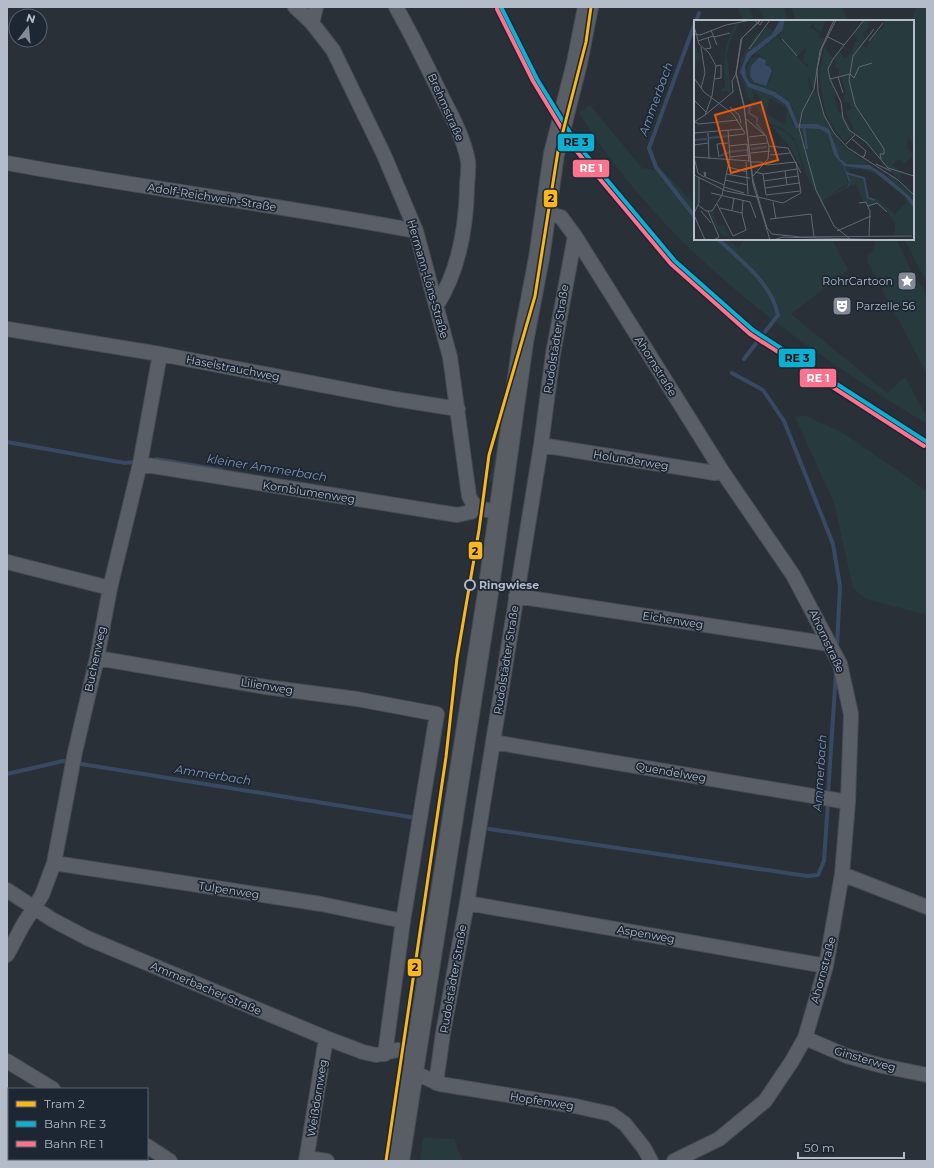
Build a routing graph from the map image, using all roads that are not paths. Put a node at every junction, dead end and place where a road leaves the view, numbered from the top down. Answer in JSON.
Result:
{"nodes":[{"id":1,"x":296,"y":7,"type":"edge"},
{"id":2,"x":316,"y":7,"type":"edge"},
{"id":3,"x":396,"y":7,"type":"edge"},
{"id":4,"x":588,"y":7,"type":"edge"},
{"id":5,"x":312,"y":23,"type":"junction"},
{"id":6,"x":7,"y":163,"type":"edge"},
{"id":7,"x":544,"y":213,"type":"junction"},
{"id":8,"x":416,"y":231,"type":"junction"},
{"id":9,"x":576,"y":236,"type":"junction"},
{"id":10,"x":437,"y":305,"type":"junction"},
{"id":11,"x":7,"y":329,"type":"edge"},
{"id":12,"x":160,"y":354,"type":"junction"},
{"id":13,"x":458,"y":409,"type":"junction"},
{"id":14,"x":541,"y":445,"type":"junction"},
{"id":15,"x":140,"y":464,"type":"junction"},
{"id":16,"x":722,"y":471,"type":"junction"},
{"id":17,"x":473,"y":505,"type":"junction"},
{"id":18,"x":499,"y":512,"type":"junction"},
{"id":19,"x":7,"y":562,"type":"edge"},
{"id":20,"x":110,"y":588,"type":"junction"},
{"id":21,"x":516,"y":596,"type":"junction"},
{"id":22,"x":831,"y":646,"type":"junction"},
{"id":23,"x":96,"y":658,"type":"junction"},
{"id":24,"x":493,"y":742,"type":"junction"},
{"id":25,"x":835,"y":800,"type":"junction"},
{"id":26,"x":54,"y":863,"type":"junction"},
{"id":27,"x":842,"y":874,"type":"junction"},
{"id":28,"x":7,"y":890,"type":"edge"},
{"id":29,"x":467,"y":903,"type":"junction"},
{"id":30,"x":34,"y":907,"type":"junction"},
{"id":31,"x":927,"y":907,"type":"edge"},
{"id":32,"x":403,"y":921,"type":"junction"},
{"id":33,"x":7,"y":955,"type":"edge"},
{"id":34,"x":826,"y":966,"type":"junction"},
{"id":35,"x":326,"y":1038,"type":"junction"},
{"id":36,"x":805,"y":1038,"type":"junction"},
{"id":37,"x":416,"y":1052,"type":"junction"},
{"id":38,"x":385,"y":1054,"type":"junction"},
{"id":39,"x":7,"y":1061,"type":"edge"},
{"id":40,"x":413,"y":1072,"type":"junction"},
{"id":41,"x":927,"y":1074,"type":"edge"},
{"id":42,"x":440,"y":1084,"type":"junction"},
{"id":43,"x":51,"y":1088,"type":"edge"},
{"id":44,"x":148,"y":1147,"type":"edge"},
{"id":45,"x":306,"y":1160,"type":"edge"},
{"id":46,"x":170,"y":1161,"type":"edge"},
{"id":47,"x":327,"y":1161,"type":"edge"},
{"id":48,"x":399,"y":1161,"type":"edge"},
{"id":49,"x":651,"y":1161,"type":"edge"},
{"id":50,"x":674,"y":1161,"type":"edge"}],
"edges":[{"from":1,"to":5,"type":"street","name":"Hermann-Löns-Straße"},
{"from":2,"to":5,"type":"street"},
{"from":3,"to":10,"type":"street","name":"Brehmstraße"},
{"from":4,"to":7,"type":"main road"},
{"from":5,"to":8,"type":"street","name":"Hermann-Löns-Straße"},
{"from":6,"to":8,"type":"street","name":"Adolf-Reichwein-Straße"},
{"from":7,"to":9,"type":"street","name":"Ahornstraße"},
{"from":7,"to":18,"type":"main road"},
{"from":8,"to":10,"type":"street","name":"Hermann-Löns-Straße"},
{"from":9,"to":14,"type":"street","name":"Rudolstädter Straße"},
{"from":9,"to":16,"type":"street","name":"Ahornstraße"},
{"from":10,"to":13,"type":"street","name":"Hermann-Löns-Straße"},
{"from":11,"to":12,"type":"street","name":"Haselstrauchweg"},
{"from":12,"to":13,"type":"street","name":"Haselstrauchweg"},
{"from":12,"to":15,"type":"street","name":"Buchenweg"},
{"from":13,"to":17,"type":"street","name":"Hermann-Löns-Straße"},
{"from":14,"to":16,"type":"street","name":"Holunderweg"},
{"from":14,"to":21,"type":"street","name":"Rudolstädter Straße"},
{"from":15,"to":17,"type":"street","name":"Kornblumenweg"},
{"from":15,"to":20,"type":"street","name":"Buchenweg"},
{"from":16,"to":22,"type":"street","name":"Ahornstraße"},
{"from":17,"to":18,"type":"street"},
{"from":18,"to":37,"type":"main road"},
{"from":19,"to":20,"type":"street"},
{"from":20,"to":23,"type":"street","name":"Buchenweg"},
{"from":21,"to":22,"type":"street","name":"Eichenweg"},
{"from":21,"to":24,"type":"street","name":"Rudolstädter Straße"},
{"from":22,"to":25,"type":"street","name":"Ahornstraße"},
{"from":23,"to":26,"type":"street","name":"Buchenweg"},
{"from":23,"to":32,"type":"street","name":"Lilienweg"},
{"from":24,"to":25,"type":"street","name":"Quendelweg"},
{"from":24,"to":29,"type":"street","name":"Rudolstädter Straße"},
{"from":25,"to":27,"type":"street","name":"Ahornstraße"},
{"from":26,"to":30,"type":"street","name":"Buchenweg"},
{"from":26,"to":32,"type":"street","name":"Tulpenweg"},
{"from":27,"to":31,"type":"street"},
{"from":27,"to":34,"type":"street","name":"Ahornstraße"},
{"from":28,"to":30,"type":"street","name":"Ammerbacher Straße"},
{"from":29,"to":34,"type":"street","name":"Aspenweg"},
{"from":29,"to":42,"type":"street","name":"Rudolstädter Straße"},
{"from":30,"to":33,"type":"street","name":"Buchenweg"},
{"from":30,"to":35,"type":"street","name":"Ammerbacher Straße"},
{"from":32,"to":38,"type":"street"},
{"from":34,"to":36,"type":"street","name":"Ahornstraße"},
{"from":35,"to":38,"type":"street","name":"Ammerbacher Straße"},
{"from":35,"to":45,"type":"street","name":"Weißdornweg"},
{"from":36,"to":41,"type":"street","name":"Ginsterweg"},
{"from":36,"to":50,"type":"street","name":"Ahornstraße"},
{"from":37,"to":38,"type":"street","name":"Ammerbacher Straße"},
{"from":37,"to":40,"type":"main road"},
{"from":39,"to":43,"type":"street"},
{"from":40,"to":42,"type":"street","name":"Hopfenweg"},
{"from":40,"to":48,"type":"main road"},
{"from":42,"to":49,"type":"street","name":"Hopfenweg"},
{"from":44,"to":46,"type":"street"},
{"from":45,"to":47,"type":"street","name":"Weißdornweg"}]}
